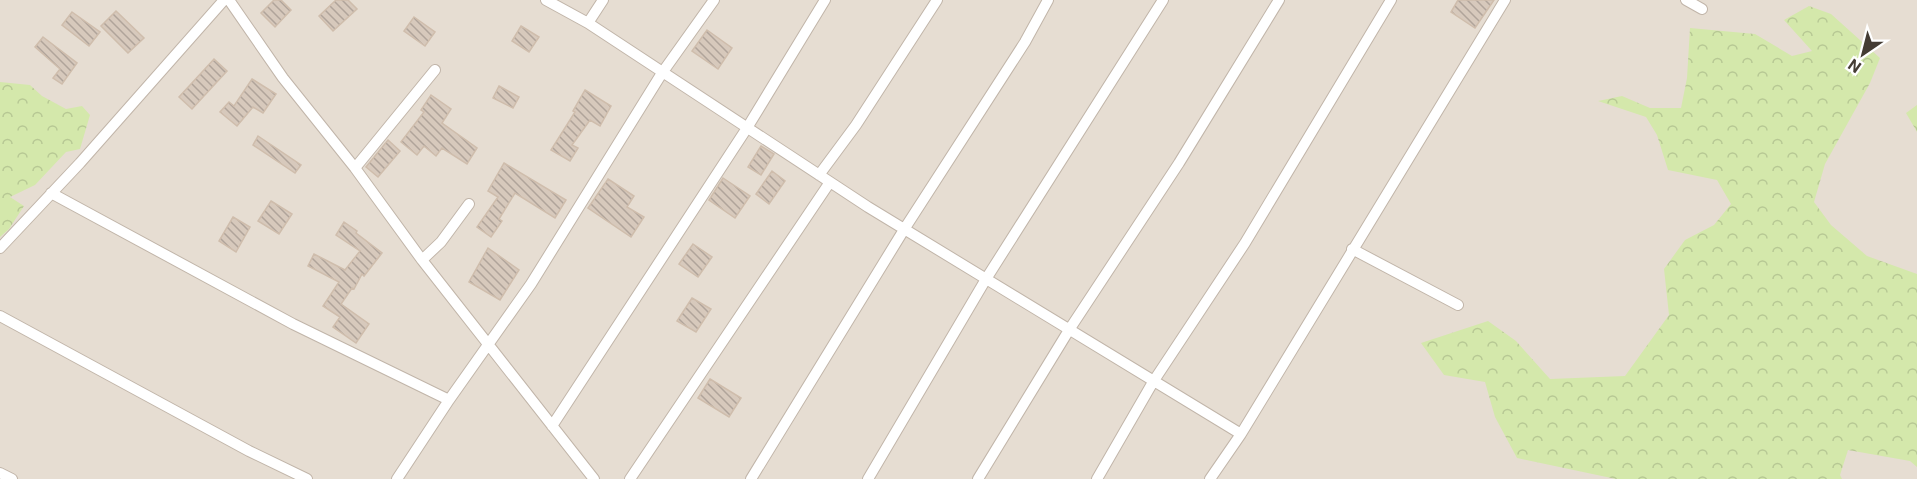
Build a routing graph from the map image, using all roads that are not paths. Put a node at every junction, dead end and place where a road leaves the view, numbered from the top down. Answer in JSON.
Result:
{"nodes":[{"id":1,"x":224,"y":0,"type":"edge"},
{"id":2,"x":229,"y":0,"type":"edge"},
{"id":3,"x":546,"y":0,"type":"edge"},
{"id":4,"x":603,"y":0,"type":"edge"},
{"id":5,"x":714,"y":0,"type":"edge"},
{"id":6,"x":825,"y":0,"type":"edge"},
{"id":7,"x":936,"y":0,"type":"edge"},
{"id":8,"x":1048,"y":0,"type":"edge"},
{"id":9,"x":1163,"y":0,"type":"edge"},
{"id":10,"x":1279,"y":0,"type":"edge"},
{"id":11,"x":1392,"y":0,"type":"edge"},
{"id":12,"x":1505,"y":0,"type":"edge"},
{"id":13,"x":1686,"y":0,"type":"edge"},
{"id":14,"x":1702,"y":9,"type":"dead end"},
{"id":15,"x":588,"y":23,"type":"junction"},
{"id":16,"x":435,"y":70,"type":"dead end"},
{"id":17,"x":662,"y":74,"type":"junction"},
{"id":18,"x":747,"y":129,"type":"junction"},
{"id":19,"x":355,"y":168,"type":"junction"},
{"id":20,"x":819,"y":175,"type":"junction"},
{"id":21,"x":830,"y":182,"type":"junction"},
{"id":22,"x":51,"y":193,"type":"junction"},
{"id":23,"x":469,"y":204,"type":"dead end"},
{"id":24,"x":905,"y":228,"type":"junction"},
{"id":25,"x":0,"y":248,"type":"edge"},
{"id":26,"x":1352,"y":249,"type":"junction"},
{"id":27,"x":422,"y":260,"type":"junction"},
{"id":28,"x":986,"y":279,"type":"junction"},
{"id":29,"x":1458,"y":305,"type":"dead end"},
{"id":30,"x":0,"y":316,"type":"edge"},
{"id":31,"x":1069,"y":330,"type":"junction"},
{"id":32,"x":488,"y":344,"type":"junction"},
{"id":33,"x":1153,"y":382,"type":"junction"},
{"id":34,"x":449,"y":400,"type":"junction"},
{"id":35,"x":552,"y":426,"type":"junction"},
{"id":36,"x":1241,"y":434,"type":"junction"},
{"id":37,"x":0,"y":473,"type":"edge"},
{"id":38,"x":12,"y":479,"type":"edge"},
{"id":39,"x":307,"y":479,"type":"edge"},
{"id":40,"x":397,"y":479,"type":"edge"},
{"id":41,"x":594,"y":479,"type":"edge"},
{"id":42,"x":630,"y":479,"type":"edge"},
{"id":43,"x":752,"y":479,"type":"edge"},
{"id":44,"x":868,"y":479,"type":"edge"},
{"id":45,"x":978,"y":479,"type":"edge"},
{"id":46,"x":1097,"y":479,"type":"edge"},
{"id":47,"x":1210,"y":479,"type":"edge"}],
"edges":[{"from":1,"to":22,"type":"street"},
{"from":2,"to":19,"type":"street"},
{"from":3,"to":15,"type":"street"},
{"from":4,"to":15,"type":"street"},
{"from":5,"to":17,"type":"street"},
{"from":6,"to":18,"type":"street"},
{"from":7,"to":20,"type":"street"},
{"from":8,"to":24,"type":"street"},
{"from":9,"to":28,"type":"street"},
{"from":10,"to":31,"type":"street"},
{"from":11,"to":33,"type":"street"},
{"from":12,"to":26,"type":"street"},
{"from":13,"to":14,"type":"street"},
{"from":15,"to":17,"type":"street"},
{"from":16,"to":19,"type":"street"},
{"from":17,"to":18,"type":"street"},
{"from":17,"to":32,"type":"street"},
{"from":18,"to":20,"type":"street"},
{"from":18,"to":35,"type":"street"},
{"from":19,"to":27,"type":"street"},
{"from":20,"to":21,"type":"street"},
{"from":21,"to":24,"type":"street"},
{"from":21,"to":42,"type":"street"},
{"from":22,"to":25,"type":"street"},
{"from":22,"to":34,"type":"street"},
{"from":23,"to":27,"type":"street"},
{"from":24,"to":28,"type":"street"},
{"from":24,"to":43,"type":"street"},
{"from":26,"to":29,"type":"street"},
{"from":26,"to":36,"type":"street"},
{"from":27,"to":32,"type":"street"},
{"from":28,"to":31,"type":"street"},
{"from":28,"to":44,"type":"street"},
{"from":30,"to":39,"type":"street"},
{"from":31,"to":33,"type":"street"},
{"from":31,"to":45,"type":"street"},
{"from":32,"to":34,"type":"street"},
{"from":32,"to":35,"type":"street"},
{"from":33,"to":36,"type":"street"},
{"from":33,"to":46,"type":"street"},
{"from":34,"to":40,"type":"street"},
{"from":35,"to":41,"type":"street"},
{"from":36,"to":47,"type":"street"},
{"from":37,"to":38,"type":"street"}]}
